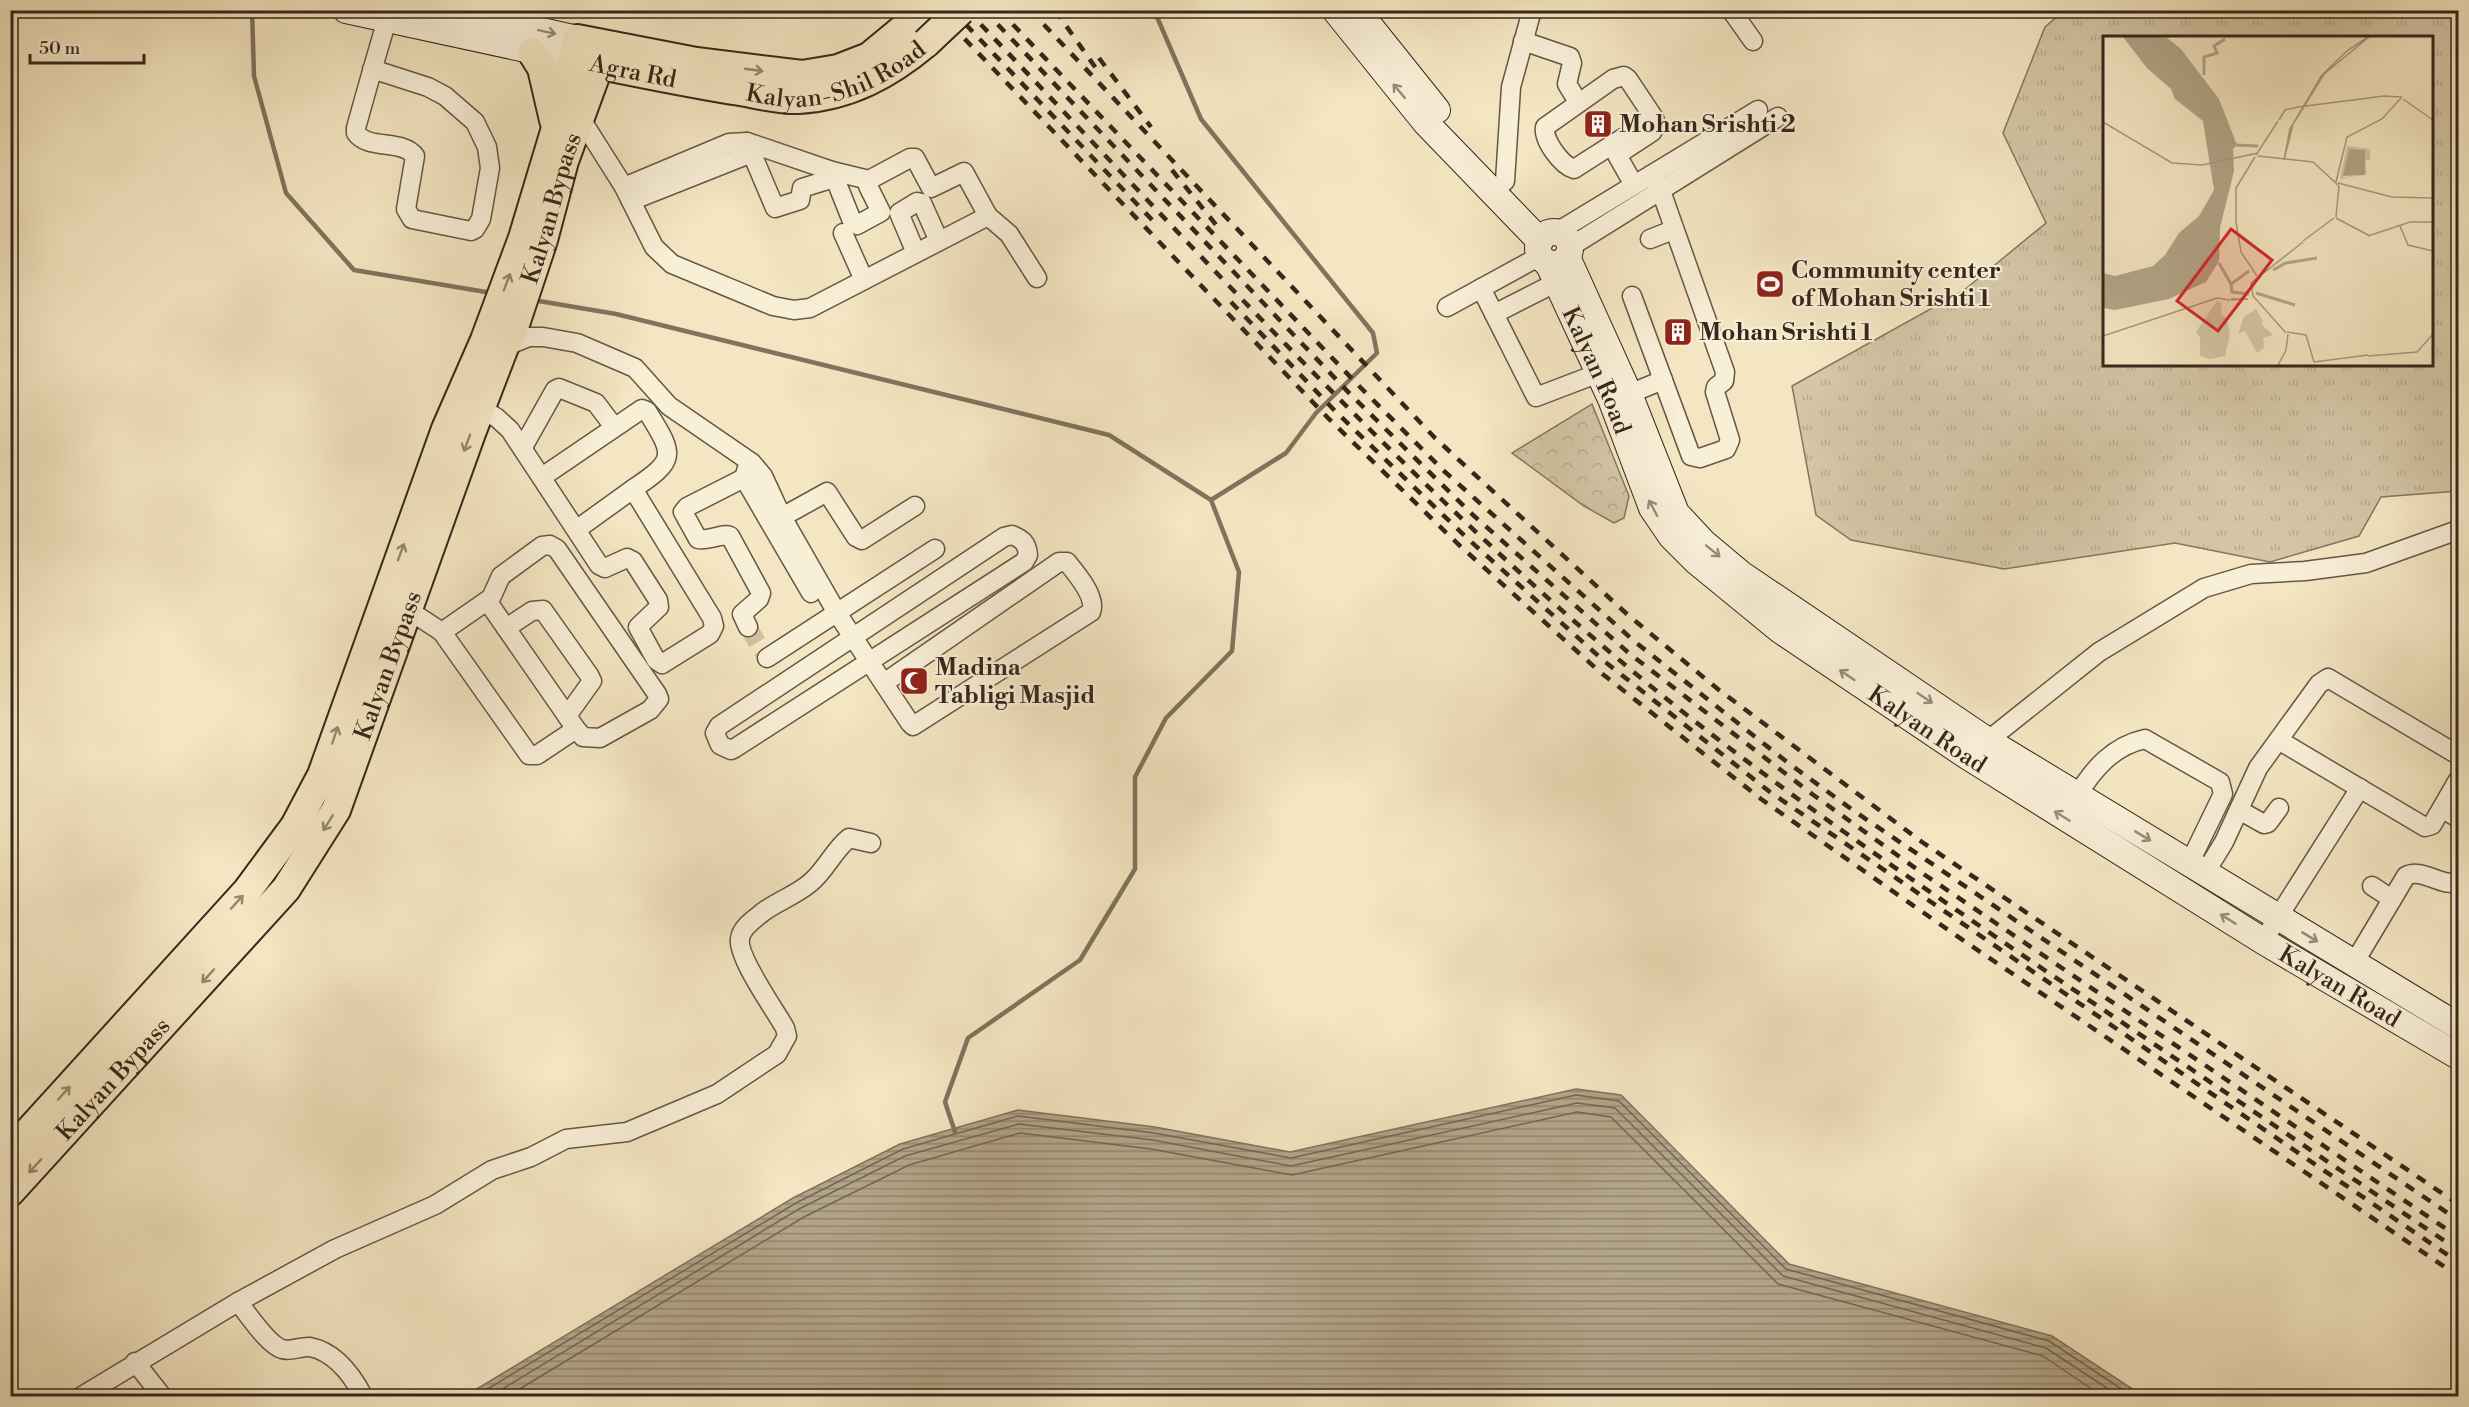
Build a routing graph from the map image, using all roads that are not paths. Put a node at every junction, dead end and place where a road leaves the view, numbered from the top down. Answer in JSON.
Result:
{"nodes":[{"id":1,"x":346,"y":10,"type":"edge"},
{"id":2,"x":449,"y":10,"type":"edge"},
{"id":3,"x":961,"y":10,"type":"edge"},
{"id":4,"x":1335,"y":10,"type":"edge"},
{"id":5,"x":1357,"y":10,"type":"edge"},
{"id":6,"x":1532,"y":10,"type":"edge"},
{"id":7,"x":1731,"y":10,"type":"edge"},
{"id":8,"x":387,"y":20,"type":"junction"},
{"id":9,"x":475,"y":22,"type":"edge"},
{"id":10,"x":921,"y":26,"type":"edge"},
{"id":11,"x":1523,"y":41,"type":"junction"},
{"id":12,"x":1753,"y":41,"type":"dead end"},
{"id":13,"x":575,"y":49,"type":"junction"},
{"id":14,"x":532,"y":52,"type":"junction"},
{"id":15,"x":603,"y":56,"type":"junction"},
{"id":16,"x":372,"y":69,"type":"junction"},
{"id":17,"x":695,"y":73,"type":"joint"},
{"id":18,"x":1578,"y":102,"type":"junction"},
{"id":19,"x":1758,"y":110,"type":"dead end"},
{"id":20,"x":1778,"y":117,"type":"dead end"},
{"id":21,"x":1654,"y":118,"type":"junction"},
{"id":22,"x":568,"y":123,"type":"junction"},
{"id":23,"x":750,"y":147,"type":"junction"},
{"id":24,"x":833,"y":174,"type":"junction"},
{"id":25,"x":869,"y":180,"type":"junction"},
{"id":26,"x":1656,"y":183,"type":"junction"},
{"id":27,"x":1634,"y":185,"type":"junction"},
{"id":28,"x":1499,"y":187,"type":"junction"},
{"id":29,"x":628,"y":194,"type":"junction"},
{"id":30,"x":988,"y":216,"type":"junction"},
{"id":31,"x":1673,"y":230,"type":"junction"},
{"id":32,"x":843,"y":233,"type":"dead end"},
{"id":33,"x":1650,"y":239,"type":"dead end"},
{"id":34,"x":939,"y":241,"type":"junction"},
{"id":35,"x":1554,"y":251,"type":"junction"},
{"id":36,"x":916,"y":254,"type":"junction"},
{"id":37,"x":1037,"y":278,"type":"dead end"},
{"id":38,"x":864,"y":280,"type":"junction"},
{"id":39,"x":1481,"y":288,"type":"junction"},
{"id":40,"x":1632,"y":296,"type":"dead end"},
{"id":41,"x":1447,"y":307,"type":"dead end"},
{"id":42,"x":1494,"y":314,"type":"junction"},
{"id":43,"x":498,"y":336,"type":"junction"},
{"id":44,"x":1599,"y":373,"type":"junction"},
{"id":45,"x":1663,"y":380,"type":"junction"},
{"id":46,"x":1629,"y":394,"type":"junction"},
{"id":47,"x":470,"y":402,"type":"junction"},
{"id":48,"x":614,"y":427,"type":"junction"},
{"id":49,"x":523,"y":447,"type":"junction"},
{"id":50,"x":746,"y":469,"type":"junction"},
{"id":51,"x":542,"y":477,"type":"junction"},
{"id":52,"x":633,"y":489,"type":"junction"},
{"id":53,"x":915,"y":506,"type":"dead end"},
{"id":54,"x":785,"y":516,"type":"junction"},
{"id":55,"x":576,"y":530,"type":"junction"},
{"id":56,"x":2458,"y":530,"type":"edge"},
{"id":57,"x":434,"y":532,"type":"junction"},
{"id":58,"x":1686,"y":538,"type":"junction"},
{"id":59,"x":935,"y":549,"type":"dead end"},
{"id":60,"x":936,"y":582,"type":"junction"},
{"id":61,"x":484,"y":604,"type":"junction"},
{"id":62,"x":953,"y":608,"type":"junction"},
{"id":63,"x":837,"y":613,"type":"junction"},
{"id":64,"x":419,"y":617,"type":"junction"},
{"id":65,"x":748,"y":627,"type":"tunnel mouth"},
{"id":66,"x":506,"y":628,"type":"junction"},
{"id":67,"x":442,"y":632,"type":"junction"},
{"id":68,"x":853,"y":636,"type":"junction"},
{"id":69,"x":870,"y":662,"type":"junction"},
{"id":70,"x":884,"y":683,"type":"junction"},
{"id":71,"x":777,"y":687,"type":"junction"},
{"id":72,"x":787,"y":715,"type":"junction"},
{"id":73,"x":570,"y":726,"type":"junction"},
{"id":74,"x":1988,"y":741,"type":"junction"},
{"id":75,"x":2280,"y":741,"type":"junction"},
{"id":76,"x":358,"y":749,"type":"junction"},
{"id":77,"x":2458,"y":755,"type":"edge"},
{"id":78,"x":1967,"y":756,"type":"junction"},
{"id":79,"x":334,"y":780,"type":"junction"},
{"id":80,"x":2458,"y":780,"type":"edge"},
{"id":81,"x":2360,"y":788,"type":"junction"},
{"id":82,"x":2077,"y":796,"type":"junction"},
{"id":83,"x":2279,"y":808,"type":"dead end"},
{"id":84,"x":2442,"y":808,"type":"junction"},
{"id":85,"x":2239,"y":810,"type":"junction"},
{"id":86,"x":2458,"y":818,"type":"edge"},
{"id":87,"x":871,"y":843,"type":"dead end"},
{"id":88,"x":2197,"y":869,"type":"junction"},
{"id":89,"x":2458,"y":882,"type":"edge"},
{"id":90,"x":2372,"y":886,"type":"dead end"},
{"id":91,"x":2392,"y":899,"type":"junction"},
{"id":92,"x":2278,"y":917,"type":"junction"},
{"id":93,"x":2263,"y":941,"type":"junction"},
{"id":94,"x":2354,"y":963,"type":"junction"},
{"id":95,"x":2458,"y":1026,"type":"edge"},
{"id":96,"x":2458,"y":1056,"type":"edge"},
{"id":97,"x":10,"y":1152,"type":"edge"},
{"id":98,"x":10,"y":1192,"type":"edge"},
{"id":99,"x":238,"y":1302,"type":"junction"},
{"id":100,"x":135,"y":1362,"type":"junction"},
{"id":101,"x":101,"y":1391,"type":"edge"},
{"id":102,"x":82,"y":1396,"type":"edge"},
{"id":103,"x":162,"y":1396,"type":"edge"},
{"id":104,"x":363,"y":1396,"type":"edge"}],
"edges":[{"from":1,"to":8,"type":"main road"},
{"from":2,"to":9,"type":"main road"},
{"from":3,"to":10,"type":"main road","name":"Kalyan-Shil Road","bridge":true},
{"from":28,"to":4,"type":"main road","name":"Kalyan Road","one_way":true},
{"from":5,"to":28,"type":"main road","name":"Kalyan Road"},
{"from":6,"to":11,"type":"street"},
{"from":7,"to":12,"type":"street"},
{"from":8,"to":9,"type":"main road"},
{"from":8,"to":16,"type":"street"},
{"from":9,"to":13,"type":"main road","one_way":true},
{"from":9,"to":14,"type":"main road"},
{"from":10,"to":17,"type":"main road","name":"Kalyan-Shil Road"},
{"from":11,"to":18,"type":"street"},
{"from":11,"to":28,"type":"street"},
{"from":13,"to":14,"type":"main road"},
{"from":13,"to":15,"type":"main road","name":"Agra Rd"},
{"from":13,"to":22,"type":"main road","name":"Kalyan Bypass"},
{"from":14,"to":22,"type":"main road"},
{"from":15,"to":17,"type":"main road","name":"Agra Rd"},
{"from":15,"to":22,"type":"main road","name":"Kalyan Bypass"},
{"from":16,"to":16,"type":"street"},
{"from":18,"to":21,"type":"street"},
{"from":18,"to":21,"type":"street"},
{"from":19,"to":26,"type":"street"},
{"from":20,"to":26,"type":"street"},
{"from":21,"to":27,"type":"street"},
{"from":22,"to":29,"type":"street"},
{"from":22,"to":43,"type":"main road","name":"Kalyan Bypass"},
{"from":23,"to":24,"type":"street"},
{"from":23,"to":24,"type":"street"},
{"from":23,"to":29,"type":"street"},
{"from":24,"to":25,"type":"street"},
{"from":24,"to":25,"type":"street"},
{"from":25,"to":30,"type":"street"},
{"from":26,"to":27,"type":"street"},
{"from":26,"to":31,"type":"street"},
{"from":26,"to":35,"type":"street"},
{"from":27,"to":35,"type":"street"},
{"from":28,"to":35,"type":"main road","name":"Kalyan Road"},
{"from":29,"to":38,"type":"street"},
{"from":30,"to":34,"type":"street"},
{"from":30,"to":37,"type":"street"},
{"from":31,"to":33,"type":"street"},
{"from":31,"to":45,"type":"street"},
{"from":32,"to":38,"type":"street"},
{"from":34,"to":36,"type":"street"},
{"from":34,"to":36,"type":"street"},
{"from":35,"to":39,"type":"street"},
{"from":35,"to":42,"type":"street"},
{"from":35,"to":44,"type":"main road","name":"Kalyan Road"},
{"from":35,"to":46,"type":"main road","name":"Kalyan Road"},
{"from":36,"to":38,"type":"street"},
{"from":39,"to":41,"type":"street"},
{"from":39,"to":42,"type":"street"},
{"from":40,"to":45,"type":"street"},
{"from":42,"to":44,"type":"street"},
{"from":43,"to":47,"type":"main road","name":"Kalyan Bypass"},
{"from":43,"to":50,"type":"street"},
{"from":58,"to":44,"type":"main road","name":"Kalyan Road","one_way":true},
{"from":45,"to":46,"type":"street"},
{"from":46,"to":58,"type":"main road","name":"Kalyan Road"},
{"from":47,"to":49,"type":"street"},
{"from":47,"to":57,"type":"main road","name":"Kalyan Bypass","one_way":true},
{"from":79,"to":47,"type":"main road","name":"Kalyan Bypass","one_way":true},
{"from":48,"to":49,"type":"street"},
{"from":48,"to":51,"type":"street"},
{"from":48,"to":52,"type":"street"},
{"from":49,"to":51,"type":"street"},
{"from":50,"to":54,"type":"street"},
{"from":50,"to":63,"type":"street"},
{"from":50,"to":65,"type":"street"},
{"from":51,"to":55,"type":"street"},
{"from":52,"to":55,"type":"street"},
{"from":52,"to":55,"type":"street"},
{"from":53,"to":54,"type":"street"},
{"from":54,"to":63,"type":"street"},
{"from":56,"to":74,"type":"street"},
{"from":57,"to":64,"type":"street"},
{"from":57,"to":76,"type":"main road","name":"Kalyan Bypass"},
{"from":58,"to":74,"type":"main road","name":"Kalyan Road","one_way":true},
{"from":78,"to":58,"type":"main road","name":"Kalyan Road","one_way":true},
{"from":59,"to":63,"type":"street"},
{"from":60,"to":62,"type":"street"},
{"from":60,"to":62,"type":"street"},
{"from":60,"to":68,"type":"street"},
{"from":61,"to":66,"type":"street"},
{"from":61,"to":67,"type":"street"},
{"from":61,"to":73,"type":"street"},
{"from":61,"to":73,"type":"street"},
{"from":62,"to":69,"type":"street"},
{"from":63,"to":68,"type":"street"},
{"from":63,"to":71,"type":"street"},
{"from":64,"to":67,"type":"street"},
{"from":64,"to":76,"type":"street"},
{"from":66,"to":73,"type":"street"},
{"from":66,"to":73,"type":"street"},
{"from":67,"to":73,"type":"street"},
{"from":68,"to":69,"type":"street"},
{"from":68,"to":71,"type":"street"},
{"from":69,"to":70,"type":"street"},
{"from":69,"to":72,"type":"street"},
{"from":70,"to":70,"type":"street"},
{"from":71,"to":72,"type":"street"},
{"from":71,"to":72,"type":"street"},
{"from":74,"to":78,"type":"street"},
{"from":74,"to":82,"type":"main road","name":"Kalyan Road"},
{"from":75,"to":77,"type":"street"},
{"from":75,"to":81,"type":"street"},
{"from":75,"to":85,"type":"street"},
{"from":76,"to":79,"type":"main road","name":"Kalyan Bypass"},
{"from":93,"to":78,"type":"main road","name":"Kalyan Road","one_way":true},
{"from":97,"to":79,"type":"main road","name":"Kalyan Bypass","one_way":true},
{"from":79,"to":98,"type":"main road","name":"Kalyan Bypass","one_way":true},
{"from":80,"to":84,"type":"street"},
{"from":81,"to":84,"type":"street"},
{"from":81,"to":92,"type":"street"},
{"from":82,"to":88,"type":"main road","name":"Kalyan Road","one_way":true},
{"from":82,"to":88,"type":"street"},
{"from":83,"to":85,"type":"street"},
{"from":84,"to":86,"type":"street"},
{"from":85,"to":88,"type":"street"},
{"from":87,"to":99,"type":"street"},
{"from":88,"to":92,"type":"main road","name":"Kalyan Road"},
{"from":89,"to":91,"type":"street"},
{"from":90,"to":91,"type":"street"},
{"from":91,"to":94,"type":"street"},
{"from":92,"to":93,"type":"street"},
{"from":92,"to":94,"type":"main road","name":"Kalyan Road","one_way":true},
{"from":93,"to":96,"type":"main road","name":"Kalyan Road"},
{"from":94,"to":95,"type":"main road","name":"Kalyan Road"},
{"from":99,"to":100,"type":"street"},
{"from":99,"to":104,"type":"street"},
{"from":100,"to":101,"type":"street"},
{"from":100,"to":103,"type":"street"},
{"from":101,"to":102,"type":"street"}]}
